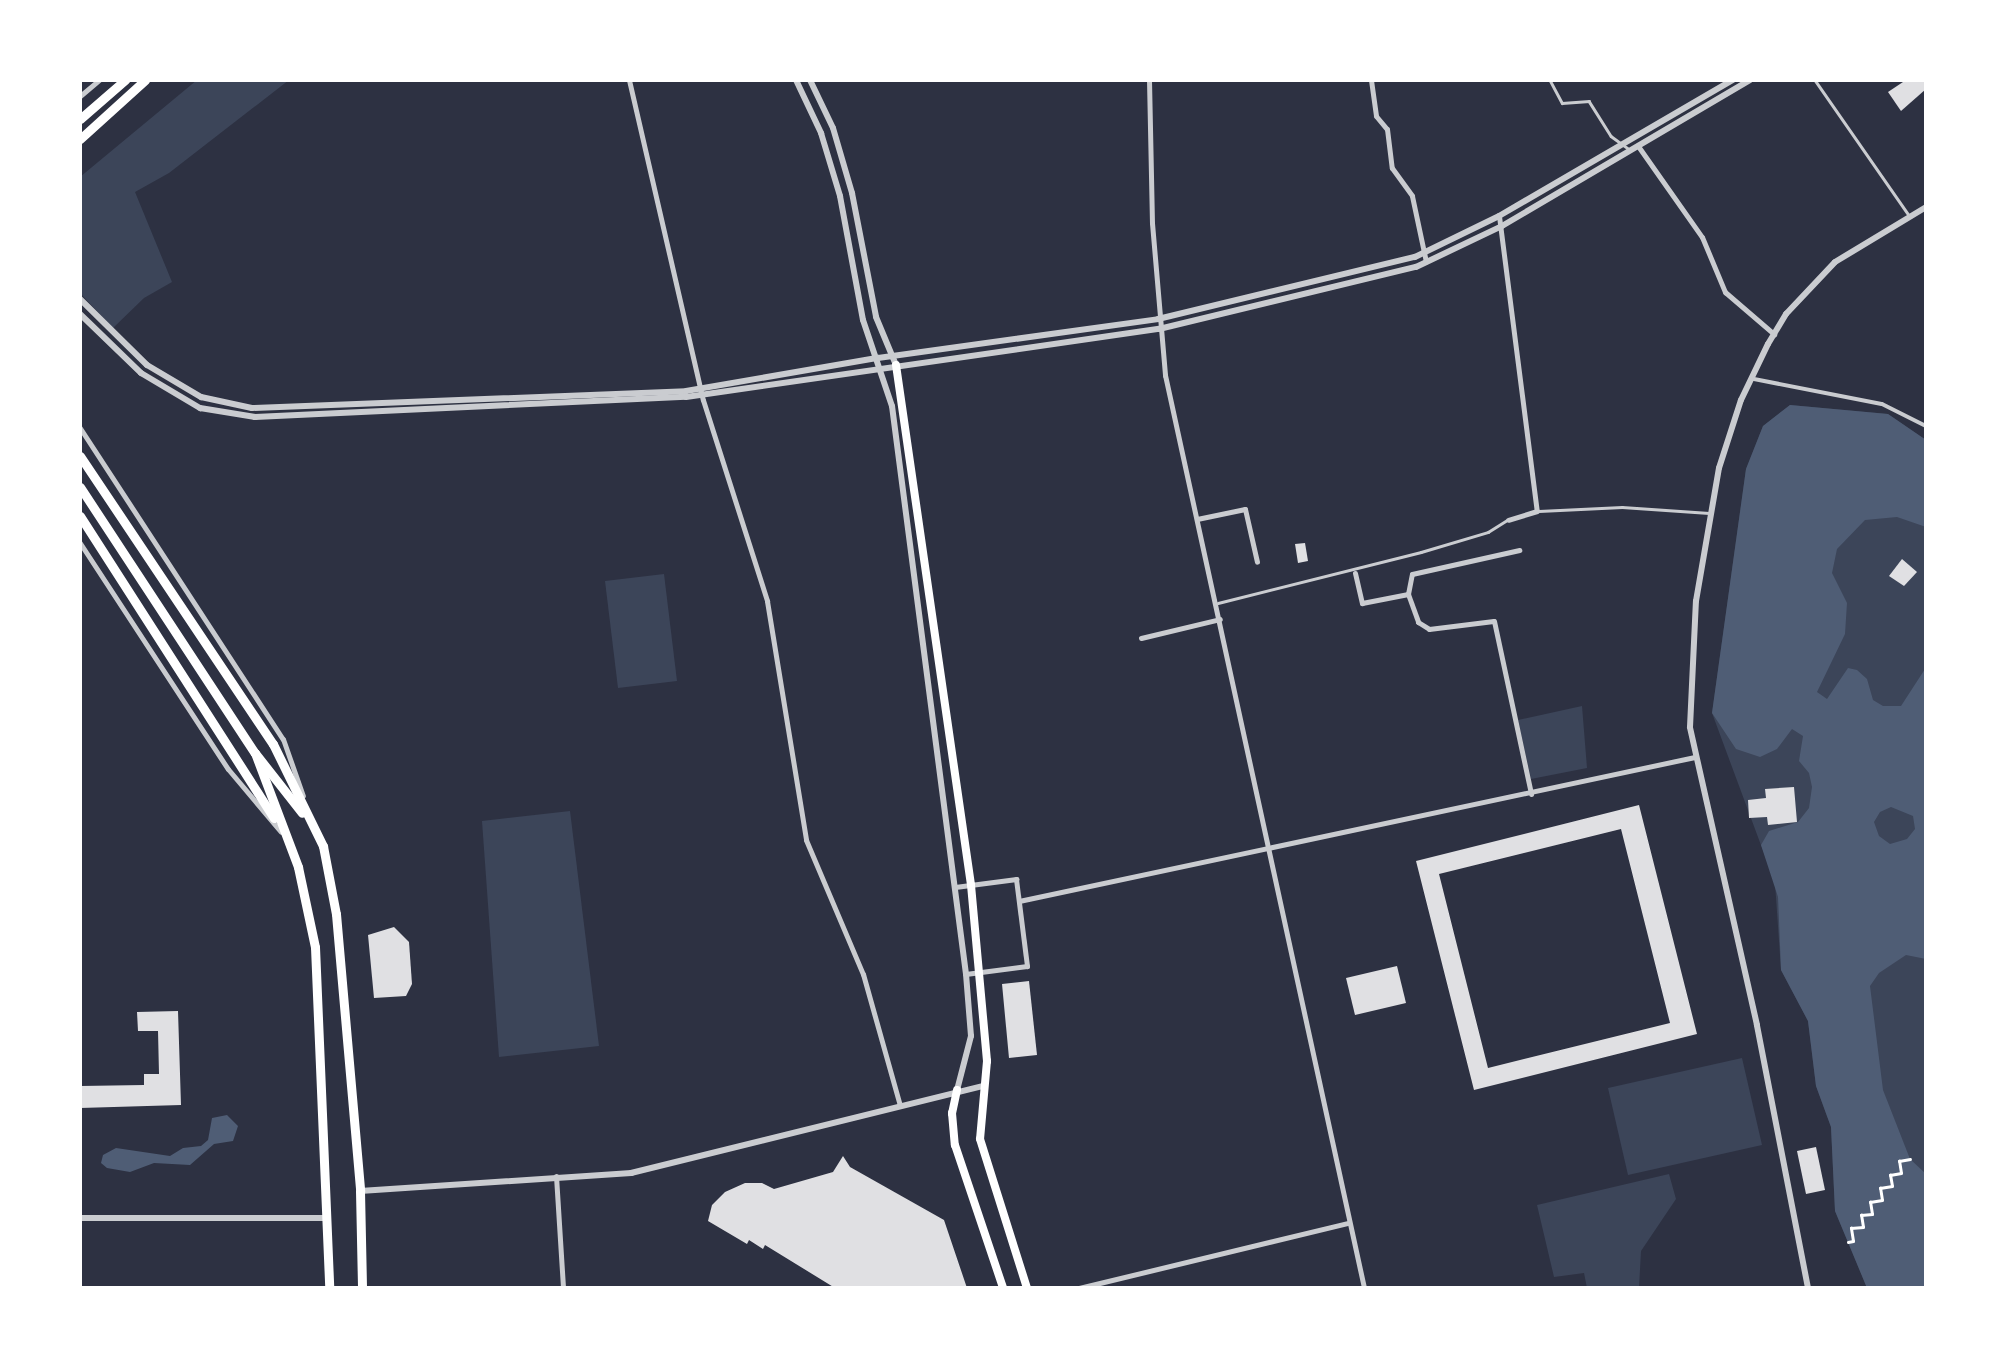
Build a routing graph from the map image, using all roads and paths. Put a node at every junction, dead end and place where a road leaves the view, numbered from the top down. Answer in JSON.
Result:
{"nodes":[{"id":1,"x":100,"y":80,"type":"edge"},
{"id":2,"x":145,"y":80,"type":"edge"},
{"id":3,"x":630,"y":80,"type":"edge"},
{"id":4,"x":796,"y":80,"type":"edge"},
{"id":5,"x":810,"y":80,"type":"edge"},
{"id":6,"x":1149,"y":80,"type":"edge"},
{"id":7,"x":1371,"y":80,"type":"edge"},
{"id":8,"x":1550,"y":80,"type":"edge"},
{"id":9,"x":1733,"y":80,"type":"edge"},
{"id":10,"x":1750,"y":80,"type":"edge"},
{"id":11,"x":1815,"y":80,"type":"edge"},
{"id":12,"x":122,"y":83,"type":"edge"},
{"id":13,"x":80,"y":96,"type":"edge"},
{"id":14,"x":80,"y":118,"type":"edge"},
{"id":15,"x":80,"y":139,"type":"edge"},
{"id":16,"x":1623,"y":144,"type":"junction"},
{"id":17,"x":1634,"y":148,"type":"junction"},
{"id":18,"x":1926,"y":208,"type":"edge"},
{"id":19,"x":1499,"y":216,"type":"junction"},
{"id":20,"x":1911,"y":218,"type":"junction"},
{"id":21,"x":1502,"y":226,"type":"junction"},
{"id":22,"x":1424,"y":253,"type":"junction"},
{"id":23,"x":1426,"y":262,"type":"junction"},
{"id":24,"x":80,"y":299,"type":"edge"},
{"id":25,"x":80,"y":314,"type":"edge"},
{"id":26,"x":1158,"y":319,"type":"junction"},
{"id":27,"x":1159,"y":329,"type":"junction"},
{"id":28,"x":1774,"y":334,"type":"junction"},
{"id":29,"x":878,"y":358,"type":"junction"},
{"id":30,"x":894,"y":360,"type":"junction"},
{"id":31,"x":882,"y":367,"type":"junction"},
{"id":32,"x":1750,"y":378,"type":"junction"},
{"id":33,"x":702,"y":394,"type":"junction"},
{"id":34,"x":1926,"y":426,"type":"edge"},
{"id":35,"x":80,"y":428,"type":"edge"},
{"id":36,"x":80,"y":456,"type":"edge"},
{"id":37,"x":80,"y":486,"type":"edge"},
{"id":38,"x":1537,"y":511,"type":"junction"},
{"id":39,"x":1709,"y":513,"type":"junction"},
{"id":40,"x":80,"y":516,"type":"edge"},
{"id":41,"x":1197,"y":519,"type":"junction"},
{"id":42,"x":1508,"y":520,"type":"joint"},
{"id":43,"x":80,"y":543,"type":"edge"},
{"id":44,"x":1519,"y":550,"type":"dead end"},
{"id":45,"x":1256,"y":562,"type":"dead end"},
{"id":46,"x":1355,"y":574,"type":"dead end"},
{"id":47,"x":1408,"y":594,"type":"junction"},
{"id":48,"x":1217,"y":604,"type":"junction"},
{"id":49,"x":1220,"y":618,"type":"junction"},
{"id":50,"x":1141,"y":638,"type":"dead end"},
{"id":51,"x":254,"y":753,"type":"junction"},
{"id":52,"x":1695,"y":757,"type":"junction"},
{"id":53,"x":1531,"y":794,"type":"junction"},
{"id":54,"x":313,"y":827,"type":"junction"},
{"id":55,"x":286,"y":837,"type":"junction"},
{"id":56,"x":1271,"y":850,"type":"junction"},
{"id":57,"x":970,"y":885,"type":"junction"},
{"id":58,"x":955,"y":887,"type":"junction"},
{"id":59,"x":1019,"y":901,"type":"junction"},
{"id":60,"x":980,"y":972,"type":"junction"},
{"id":61,"x":966,"y":974,"type":"junction"},
{"id":62,"x":983,"y":1086,"type":"junction"},
{"id":63,"x":958,"y":1090,"type":"junction"},
{"id":64,"x":900,"y":1106,"type":"junction"},
{"id":65,"x":1910,"y":1159,"type":"dead end"},
{"id":66,"x":556,"y":1176,"type":"junction"},
{"id":67,"x":360,"y":1191,"type":"junction"},
{"id":68,"x":80,"y":1218,"type":"edge"},
{"id":69,"x":327,"y":1218,"type":"junction"},
{"id":70,"x":1350,"y":1222,"type":"junction"},
{"id":71,"x":1848,"y":1242,"type":"dead end"},
{"id":72,"x":329,"y":1288,"type":"edge"},
{"id":73,"x":362,"y":1288,"type":"edge"},
{"id":74,"x":562,"y":1288,"type":"edge"},
{"id":75,"x":1003,"y":1288,"type":"edge"},
{"id":76,"x":1027,"y":1288,"type":"edge"},
{"id":77,"x":1079,"y":1288,"type":"edge"},
{"id":78,"x":1364,"y":1288,"type":"edge"},
{"id":79,"x":1808,"y":1288,"type":"edge"}],
"edges":[{"from":1,"to":13,"type":"street"},
{"from":2,"to":15,"type":"main road"},
{"from":3,"to":33,"type":"street"},
{"from":4,"to":29,"type":"street"},
{"from":5,"to":30,"type":"street"},
{"from":6,"to":26,"type":"street"},
{"from":7,"to":22,"type":"street"},
{"from":8,"to":16,"type":"lane"},
{"from":9,"to":16,"type":"street"},
{"from":10,"to":17,"type":"street"},
{"from":11,"to":20,"type":"lane"},
{"from":12,"to":14,"type":"main road"},
{"from":16,"to":17,"type":"lane"},
{"from":16,"to":19,"type":"street"},
{"from":17,"to":21,"type":"street"},
{"from":17,"to":28,"type":"street"},
{"from":18,"to":20,"type":"street"},
{"from":19,"to":21,"type":"street"},
{"from":19,"to":22,"type":"street"},
{"from":20,"to":28,"type":"street"},
{"from":21,"to":23,"type":"street"},
{"from":21,"to":38,"type":"street"},
{"from":22,"to":23,"type":"street"},
{"from":22,"to":26,"type":"street"},
{"from":23,"to":27,"type":"street"},
{"from":24,"to":33,"type":"street"},
{"from":25,"to":33,"type":"street"},
{"from":26,"to":27,"type":"street"},
{"from":26,"to":30,"type":"street"},
{"from":27,"to":30,"type":"street"},
{"from":27,"to":41,"type":"street"},
{"from":28,"to":32,"type":"street"},
{"from":29,"to":30,"type":"street"},
{"from":29,"to":31,"type":"street"},
{"from":29,"to":33,"type":"street"},
{"from":30,"to":31,"type":"street"},
{"from":30,"to":57,"type":"main road"},
{"from":31,"to":33,"type":"street"},
{"from":31,"to":58,"type":"street"},
{"from":32,"to":34,"type":"street"},
{"from":32,"to":39,"type":"street"},
{"from":33,"to":64,"type":"street"},
{"from":35,"to":54,"type":"street"},
{"from":36,"to":54,"type":"main road"},
{"from":37,"to":51,"type":"main road"},
{"from":38,"to":39,"type":"lane"},
{"from":38,"to":42,"type":"street"},
{"from":39,"to":52,"type":"street"},
{"from":40,"to":55,"type":"main road"},
{"from":41,"to":45,"type":"street"},
{"from":41,"to":48,"type":"street"},
{"from":42,"to":48,"type":"lane"},
{"from":43,"to":55,"type":"street"},
{"from":44,"to":47,"type":"street"},
{"from":46,"to":47,"type":"street"},
{"from":47,"to":53,"type":"street"},
{"from":48,"to":49,"type":"street"},
{"from":49,"to":50,"type":"street"},
{"from":49,"to":56,"type":"street"},
{"from":51,"to":54,"type":"main road"},
{"from":51,"to":55,"type":"main road"},
{"from":52,"to":53,"type":"street"},
{"from":52,"to":79,"type":"street"},
{"from":53,"to":56,"type":"street"},
{"from":54,"to":67,"type":"main road"},
{"from":55,"to":69,"type":"main road"},
{"from":56,"to":59,"type":"street"},
{"from":56,"to":70,"type":"street"},
{"from":57,"to":58,"type":"street"},
{"from":57,"to":59,"type":"street"},
{"from":57,"to":60,"type":"main road"},
{"from":58,"to":61,"type":"street"},
{"from":59,"to":60,"type":"street"},
{"from":60,"to":61,"type":"street"},
{"from":60,"to":62,"type":"main road"},
{"from":61,"to":63,"type":"street"},
{"from":62,"to":63,"type":"street"},
{"from":62,"to":76,"type":"main road"},
{"from":63,"to":64,"type":"street"},
{"from":63,"to":75,"type":"main road"},
{"from":64,"to":66,"type":"street"},
{"from":65,"to":71,"type":"path"},
{"from":66,"to":67,"type":"street"},
{"from":66,"to":74,"type":"street"},
{"from":67,"to":73,"type":"main road"},
{"from":68,"to":69,"type":"street"},
{"from":69,"to":72,"type":"main road"},
{"from":70,"to":77,"type":"street"},
{"from":70,"to":78,"type":"street"}]}
